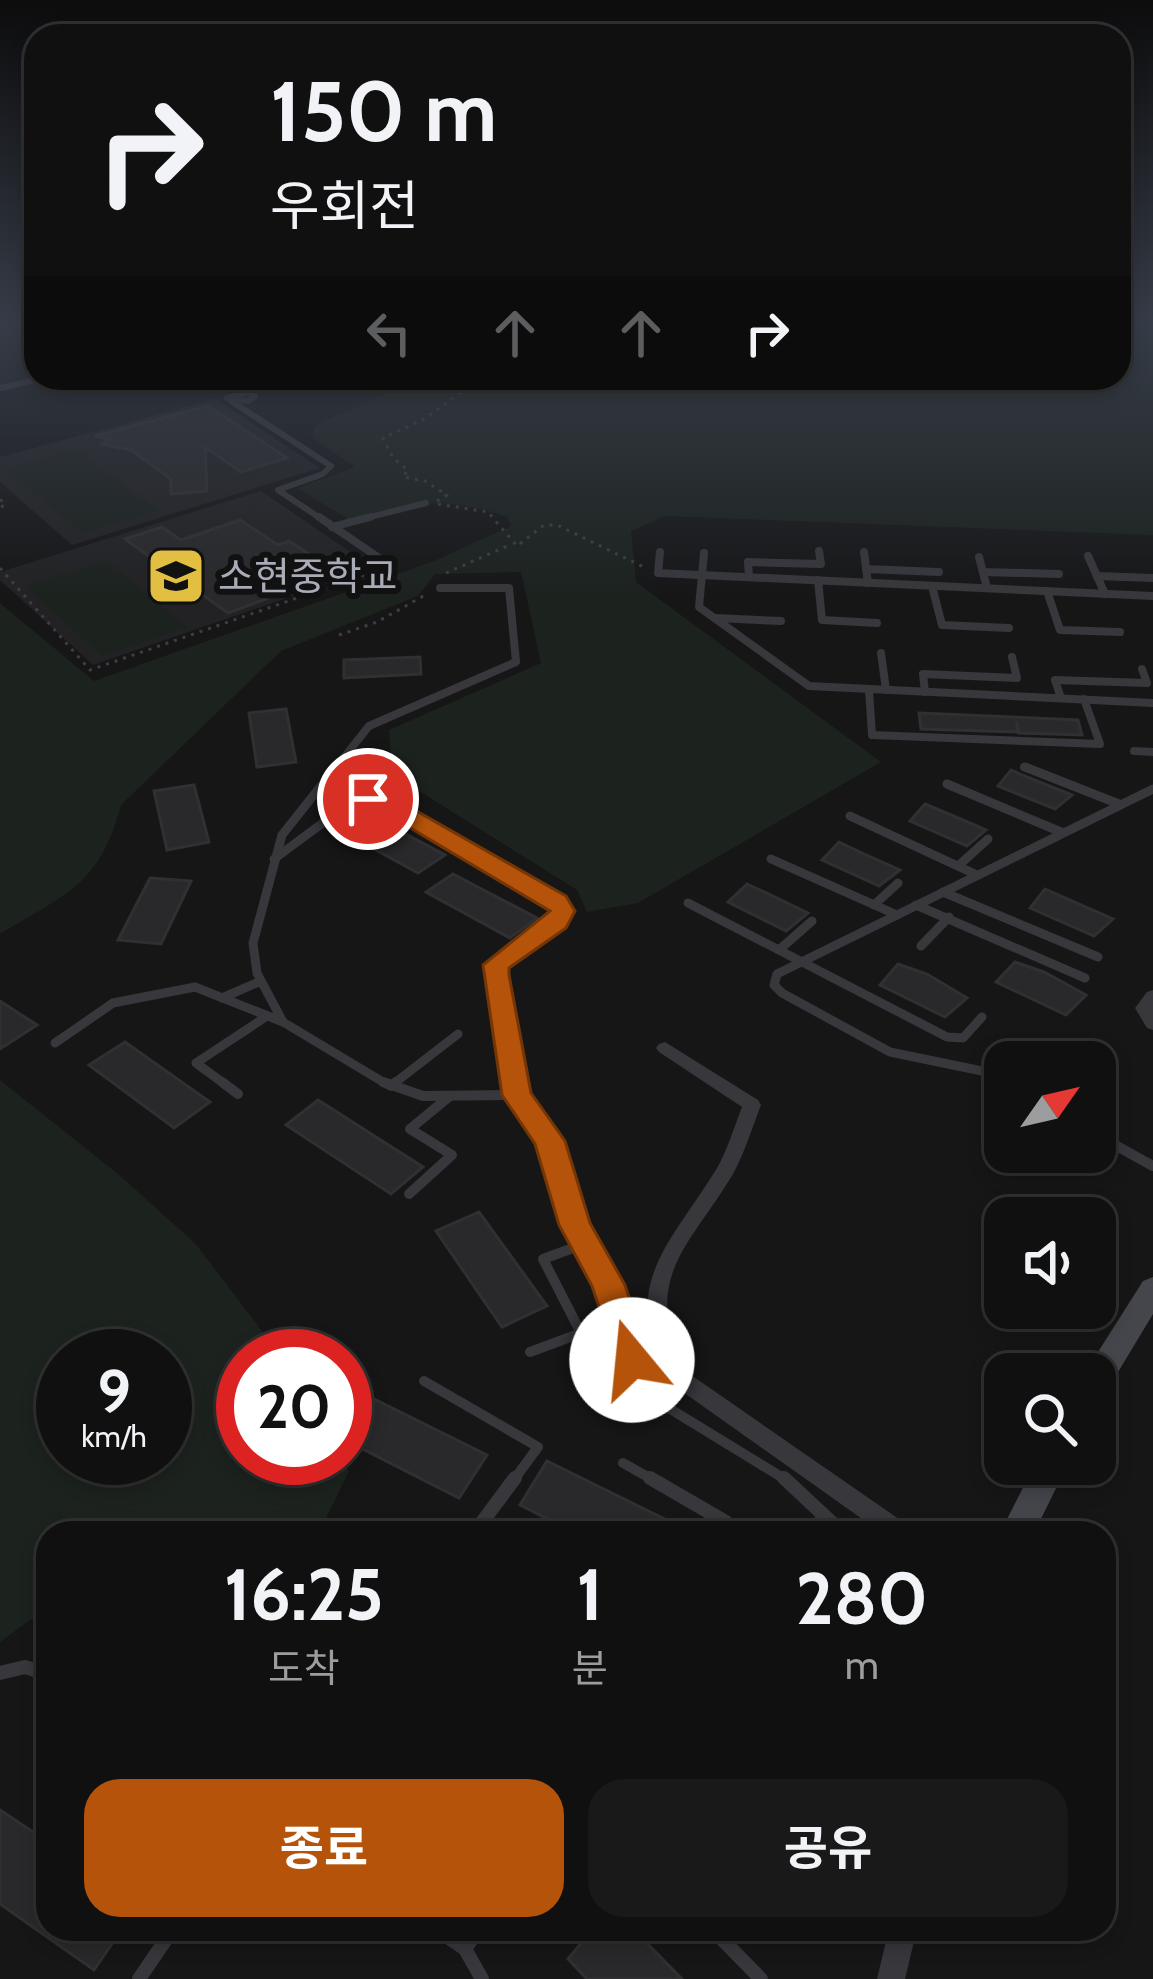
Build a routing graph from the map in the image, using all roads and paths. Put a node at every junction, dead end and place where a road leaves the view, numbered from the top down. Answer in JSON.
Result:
{"nodes":[{"id":1,"x":249,"y":413,"type":"edge"},
{"id":2,"x":432,"y":413,"type":"edge"},
{"id":3,"x":0,"y":500,"type":"edge"},
{"id":4,"x":426,"y":503,"type":"junction"},
{"id":5,"x":0,"y":510,"type":"edge"},
{"id":6,"x":332,"y":527,"type":"junction"},
{"id":7,"x":819,"y":551,"type":"dead end"},
{"id":8,"x":660,"y":552,"type":"dead end"},
{"id":9,"x":864,"y":552,"type":"dead end"},
{"id":10,"x":704,"y":554,"type":"dead end"},
{"id":11,"x":979,"y":556,"type":"dead end"},
{"id":12,"x":1088,"y":556,"type":"dead end"},
{"id":13,"x":355,"y":559,"type":"dead end"},
{"id":14,"x":386,"y":562,"type":"dead end"},
{"id":15,"x":0,"y":568,"type":"edge"},
{"id":16,"x":866,"y":569,"type":"junction"},
{"id":17,"x":939,"y":572,"type":"dead end"},
{"id":18,"x":983,"y":572,"type":"junction"},
{"id":19,"x":658,"y":573,"type":"junction"},
{"id":20,"x":1059,"y":574,"type":"dead end"},
{"id":21,"x":703,"y":575,"type":"junction"},
{"id":22,"x":749,"y":577,"type":"junction"},
{"id":23,"x":1097,"y":577,"type":"junction"},
{"id":24,"x":1153,"y":578,"type":"edge"},
{"id":25,"x":818,"y":580,"type":"junction"},
{"id":26,"x":868,"y":583,"type":"junction"},
{"id":27,"x":932,"y":586,"type":"junction"},
{"id":28,"x":440,"y":588,"type":"dead end"},
{"id":29,"x":987,"y":588,"type":"junction"},
{"id":30,"x":1047,"y":591,"type":"junction"},
{"id":31,"x":1105,"y":594,"type":"junction"},
{"id":32,"x":1152,"y":597,"type":"edge"},
{"id":33,"x":713,"y":618,"type":"junction"},
{"id":34,"x":781,"y":621,"type":"dead end"},
{"id":35,"x":877,"y":623,"type":"dead end"},
{"id":36,"x":1009,"y":628,"type":"dead end"},
{"id":37,"x":1120,"y":632,"type":"dead end"},
{"id":38,"x":881,"y":653,"type":"dead end"},
{"id":39,"x":1012,"y":657,"type":"dead end"},
{"id":40,"x":1142,"y":669,"type":"dead end"},
{"id":41,"x":869,"y":689,"type":"junction"},
{"id":42,"x":886,"y":690,"type":"junction"},
{"id":43,"x":925,"y":692,"type":"junction"},
{"id":44,"x":1061,"y":698,"type":"junction"},
{"id":45,"x":1084,"y":699,"type":"junction"},
{"id":46,"x":1153,"y":703,"type":"edge"},
{"id":47,"x":1134,"y":751,"type":"dead end"},
{"id":48,"x":1153,"y":752,"type":"edge"},
{"id":49,"x":1024,"y":767,"type":"dead end"},
{"id":50,"x":947,"y":784,"type":"dead end"},
{"id":51,"x":1153,"y":789,"type":"edge"},
{"id":52,"x":1119,"y":804,"type":"junction"},
{"id":53,"x":850,"y":816,"type":"dead end"},
{"id":54,"x":1061,"y":832,"type":"junction"},
{"id":55,"x":988,"y":839,"type":"dead end"},
{"id":56,"x":274,"y":859,"type":"junction"},
{"id":57,"x":771,"y":859,"type":"dead end"},
{"id":58,"x":958,"y":866,"type":"junction"},
{"id":59,"x":977,"y":874,"type":"junction"},
{"id":60,"x":898,"y":883,"type":"dead end"},
{"id":61,"x":943,"y":892,"type":"junction"},
{"id":62,"x":688,"y":903,"type":"dead end"},
{"id":63,"x":874,"y":905,"type":"junction"},
{"id":64,"x":916,"y":905,"type":"junction"},
{"id":65,"x":897,"y":915,"type":"junction"},
{"id":66,"x":949,"y":917,"type":"junction"},
{"id":67,"x":812,"y":921,"type":"dead end"},
{"id":68,"x":921,"y":946,"type":"dead end"},
{"id":69,"x":779,"y":950,"type":"junction"},
{"id":70,"x":1098,"y":957,"type":"dead end"},
{"id":71,"x":799,"y":961,"type":"junction"},
{"id":72,"x":1085,"y":978,"type":"dead end"},
{"id":73,"x":261,"y":981,"type":"junction"},
{"id":74,"x":1153,"y":996,"type":"edge"},
{"id":75,"x":222,"y":998,"type":"junction"},
{"id":76,"x":267,"y":1016,"type":"junction"},
{"id":77,"x":982,"y":1017,"type":"dead end"},
{"id":78,"x":283,"y":1022,"type":"junction"},
{"id":79,"x":1153,"y":1024,"type":"edge"},
{"id":80,"x":458,"y":1034,"type":"dead end"},
{"id":81,"x":55,"y":1043,"type":"dead end"},
{"id":82,"x":665,"y":1048,"type":"dead end"},
{"id":83,"x":984,"y":1072,"type":"edge"},
{"id":84,"x":391,"y":1086,"type":"junction"},
{"id":85,"x":238,"y":1094,"type":"dead end"},
{"id":86,"x":517,"y":1095,"type":"junction"},
{"id":87,"x":450,"y":1096,"type":"junction"},
{"id":88,"x":1116,"y":1146,"type":"edge"},
{"id":89,"x":1153,"y":1166,"type":"edge"},
{"id":90,"x":409,"y":1193,"type":"dead end"},
{"id":91,"x":584,"y":1244,"type":"junction"},
{"id":92,"x":1153,"y":1289,"type":"edge"},
{"id":93,"x":530,"y":1352,"type":"dead end"},
{"id":94,"x":1114,"y":1353,"type":"edge"},
{"id":95,"x":424,"y":1381,"type":"dead end"},
{"id":96,"x":623,"y":1463,"type":"dead end"},
{"id":97,"x":1041,"y":1485,"type":"edge"},
{"id":98,"x":826,"y":1519,"type":"junction"},
{"id":99,"x":483,"y":1521,"type":"edge"},
{"id":100,"x":725,"y":1521,"type":"edge"},
{"id":101,"x":823,"y":1521,"type":"edge"},
{"id":102,"x":828,"y":1521,"type":"edge"},
{"id":103,"x":884,"y":1521,"type":"edge"},
{"id":104,"x":1023,"y":1521,"type":"edge"},
{"id":105,"x":36,"y":1670,"type":"edge"},
{"id":106,"x":0,"y":1673,"type":"edge"},
{"id":107,"x":165,"y":1941,"type":"edge"},
{"id":108,"x":454,"y":1941,"type":"edge"},
{"id":109,"x":470,"y":1941,"type":"edge"},
{"id":110,"x":724,"y":1941,"type":"edge"},
{"id":111,"x":900,"y":1941,"type":"edge"},
{"id":112,"x":465,"y":1948,"type":"junction"},
{"id":113,"x":139,"y":1979,"type":"edge"},
{"id":114,"x":482,"y":1979,"type":"edge"},
{"id":115,"x":761,"y":1979,"type":"edge"},
{"id":116,"x":890,"y":1979,"type":"edge"}],
"edges":[{"from":1,"to":6,"type":"lane"},
{"from":2,"to":4,"type":"path"},
{"from":3,"to":5,"type":"path"},
{"from":4,"to":6,"type":"lane"},
{"from":4,"to":19,"type":"path"},
{"from":6,"to":14,"type":"lane"},
{"from":7,"to":22,"type":"lane"},
{"from":8,"to":19,"type":"lane"},
{"from":9,"to":16,"type":"lane"},
{"from":10,"to":21,"type":"lane"},
{"from":11,"to":18,"type":"lane"},
{"from":12,"to":23,"type":"lane"},
{"from":13,"to":15,"type":"path"},
{"from":16,"to":17,"type":"lane"},
{"from":16,"to":26,"type":"lane"},
{"from":18,"to":20,"type":"lane"},
{"from":18,"to":29,"type":"lane"},
{"from":19,"to":21,"type":"lane"},
{"from":21,"to":22,"type":"lane"},
{"from":21,"to":33,"type":"lane"},
{"from":22,"to":25,"type":"lane"},
{"from":23,"to":24,"type":"lane"},
{"from":23,"to":31,"type":"lane"},
{"from":25,"to":26,"type":"lane"},
{"from":25,"to":35,"type":"lane"},
{"from":26,"to":27,"type":"lane"},
{"from":27,"to":29,"type":"lane"},
{"from":27,"to":36,"type":"lane"},
{"from":28,"to":56,"type":"lane"},
{"from":29,"to":30,"type":"lane"},
{"from":30,"to":31,"type":"lane"},
{"from":30,"to":37,"type":"lane"},
{"from":31,"to":32,"type":"lane"},
{"from":33,"to":34,"type":"lane"},
{"from":33,"to":41,"type":"lane"},
{"from":38,"to":42,"type":"lane"},
{"from":39,"to":43,"type":"lane"},
{"from":40,"to":44,"type":"lane"},
{"from":41,"to":42,"type":"lane"},
{"from":41,"to":45,"type":"lane"},
{"from":42,"to":43,"type":"lane"},
{"from":43,"to":44,"type":"lane"},
{"from":44,"to":45,"type":"lane"},
{"from":45,"to":46,"type":"lane"},
{"from":47,"to":48,"type":"lane"},
{"from":49,"to":52,"type":"lane"},
{"from":50,"to":54,"type":"lane"},
{"from":51,"to":52,"type":"lane"},
{"from":52,"to":54,"type":"lane"},
{"from":53,"to":58,"type":"lane"},
{"from":54,"to":59,"type":"lane"},
{"from":55,"to":58,"type":"lane"},
{"from":56,"to":73,"type":"lane"},
{"from":56,"to":86,"type":"lane"},
{"from":57,"to":63,"type":"lane"},
{"from":58,"to":59,"type":"lane"},
{"from":59,"to":61,"type":"lane"},
{"from":60,"to":63,"type":"lane"},
{"from":61,"to":64,"type":"lane"},
{"from":61,"to":70,"type":"lane"},
{"from":62,"to":69,"type":"lane"},
{"from":63,"to":65,"type":"lane"},
{"from":64,"to":65,"type":"lane"},
{"from":64,"to":66,"type":"lane"},
{"from":65,"to":71,"type":"lane"},
{"from":66,"to":68,"type":"lane"},
{"from":66,"to":72,"type":"lane"},
{"from":67,"to":69,"type":"lane"},
{"from":69,"to":71,"type":"lane"},
{"from":71,"to":77,"type":"lane"},
{"from":71,"to":83,"type":"lane"},
{"from":73,"to":75,"type":"lane"},
{"from":73,"to":78,"type":"lane"},
{"from":74,"to":79,"type":"street"},
{"from":75,"to":76,"type":"lane"},
{"from":75,"to":81,"type":"lane"},
{"from":76,"to":78,"type":"lane"},
{"from":76,"to":85,"type":"lane"},
{"from":78,"to":84,"type":"lane"},
{"from":80,"to":84,"type":"lane"},
{"from":82,"to":103,"type":"street"},
{"from":84,"to":87,"type":"lane"},
{"from":86,"to":87,"type":"lane"},
{"from":86,"to":91,"type":"lane"},
{"from":87,"to":90,"type":"lane"},
{"from":88,"to":89,"type":"lane"},
{"from":91,"to":93,"type":"lane"},
{"from":91,"to":98,"type":"lane"},
{"from":92,"to":94,"type":"street"},
{"from":95,"to":99,"type":"lane"},
{"from":96,"to":100,"type":"lane"},
{"from":97,"to":104,"type":"street"},
{"from":98,"to":101,"type":"lane"},
{"from":98,"to":102,"type":"lane"},
{"from":105,"to":106,"type":"lane"},
{"from":107,"to":113,"type":"lane"},
{"from":108,"to":112,"type":"lane"},
{"from":109,"to":112,"type":"lane"},
{"from":110,"to":115,"type":"lane"},
{"from":111,"to":116,"type":"street"},
{"from":112,"to":114,"type":"lane"}]}
